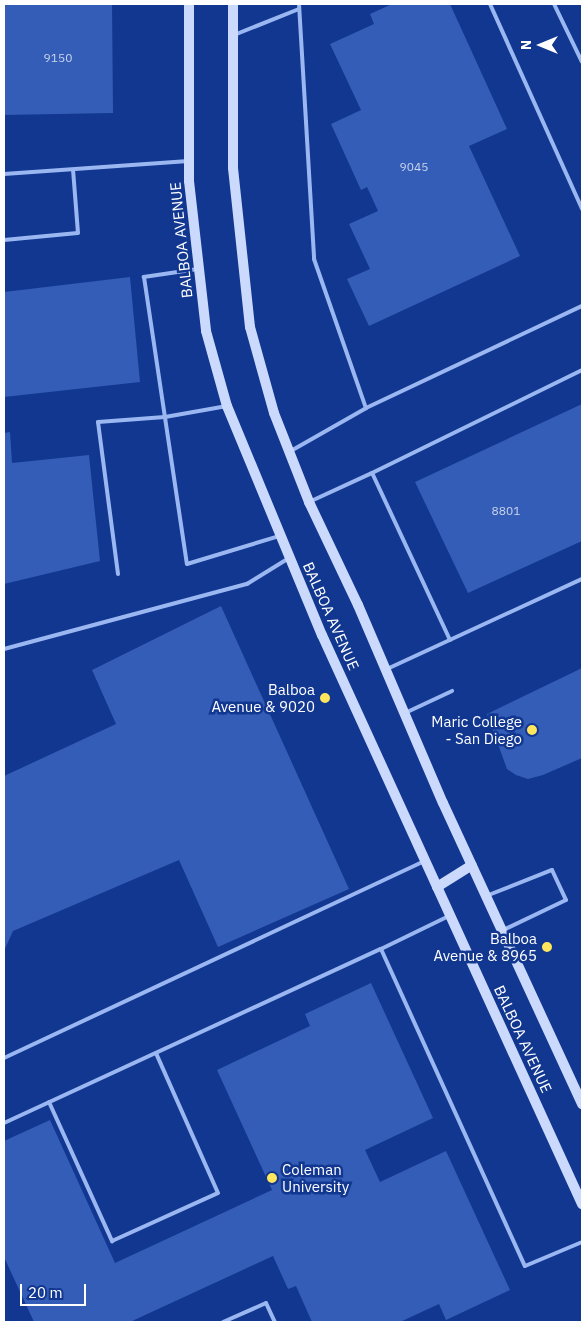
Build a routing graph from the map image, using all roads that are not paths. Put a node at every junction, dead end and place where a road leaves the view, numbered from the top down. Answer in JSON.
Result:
{"nodes":[{"id":1,"x":189,"y":4,"type":"edge"},
{"id":2,"x":233,"y":4,"type":"edge"},
{"id":3,"x":490,"y":4,"type":"edge"},
{"id":4,"x":554,"y":4,"type":"edge"},
{"id":5,"x":299,"y":6,"type":"edge"},
{"id":6,"x":233,"y":35,"type":"junction"},
{"id":7,"x":582,"y":62,"type":"edge"},
{"id":8,"x":189,"y":161,"type":"junction"},
{"id":9,"x":73,"y":170,"type":"junction"},
{"id":10,"x":4,"y":174,"type":"edge"},
{"id":11,"x":582,"y":208,"type":"edge"},
{"id":12,"x":4,"y":240,"type":"edge"},
{"id":13,"x":199,"y":269,"type":"junction"},
{"id":14,"x":582,"y":306,"type":"edge"},
{"id":15,"x":582,"y":370,"type":"edge"},
{"id":16,"x":227,"y":406,"type":"junction"},
{"id":17,"x":366,"y":408,"type":"junction"},
{"id":18,"x":165,"y":418,"type":"junction"},
{"id":19,"x":289,"y":452,"type":"junction"},
{"id":20,"x":372,"y":473,"type":"junction"},
{"id":21,"x":309,"y":502,"type":"junction"},
{"id":22,"x":281,"y":535,"type":"junction"},
{"id":23,"x":289,"y":558,"type":"junction"},
{"id":24,"x":118,"y":574,"type":"dead end"},
{"id":25,"x":582,"y":579,"type":"edge"},
{"id":26,"x":450,"y":640,"type":"junction"},
{"id":27,"x":4,"y":649,"type":"edge"},
{"id":28,"x":386,"y":670,"type":"junction"},
{"id":29,"x":452,"y":691,"type":"dead end"},
{"id":30,"x":405,"y":713,"type":"junction"},
{"id":31,"x":425,"y":861,"type":"junction"},
{"id":32,"x":472,"y":865,"type":"junction"},
{"id":33,"x":437,"y":887,"type":"junction"},
{"id":34,"x":486,"y":896,"type":"junction"},
{"id":35,"x":450,"y":916,"type":"junction"},
{"id":36,"x":502,"y":931,"type":"junction"},
{"id":37,"x":381,"y":949,"type":"junction"},
{"id":38,"x":156,"y":1053,"type":"junction"},
{"id":39,"x":4,"y":1058,"type":"edge"},
{"id":40,"x":49,"y":1102,"type":"junction"},
{"id":41,"x":582,"y":1104,"type":"edge"},
{"id":42,"x":4,"y":1123,"type":"edge"},
{"id":43,"x":582,"y":1204,"type":"edge"},
{"id":44,"x":582,"y":1242,"type":"edge"},
{"id":45,"x":223,"y":1322,"type":"edge"},
{"id":46,"x":275,"y":1322,"type":"edge"}],
"edges":[{"from":1,"to":8,"type":"main road","name":"BALBOA AVENUE"},
{"from":2,"to":6,"type":"main road","name":"BALBOA AVENUE"},
{"from":3,"to":11,"type":"lane"},
{"from":4,"to":7,"type":"lane"},
{"from":5,"to":6,"type":"lane"},
{"from":5,"to":17,"type":"lane"},
{"from":6,"to":19,"type":"main road","name":"BALBOA AVENUE"},
{"from":8,"to":9,"type":"lane"},
{"from":8,"to":13,"type":"main road","name":"BALBOA AVENUE"},
{"from":9,"to":10,"type":"lane"},
{"from":9,"to":12,"type":"lane"},
{"from":13,"to":16,"type":"main road","name":"BALBOA AVENUE"},
{"from":13,"to":18,"type":"lane"},
{"from":14,"to":17,"type":"lane"},
{"from":15,"to":20,"type":"lane"},
{"from":16,"to":18,"type":"lane"},
{"from":16,"to":22,"type":"main road","name":"BALBOA AVENUE"},
{"from":17,"to":19,"type":"lane"},
{"from":18,"to":22,"type":"lane"},
{"from":18,"to":24,"type":"lane"},
{"from":19,"to":21,"type":"main road","name":"BALBOA AVENUE"},
{"from":20,"to":21,"type":"lane"},
{"from":20,"to":26,"type":"lane"},
{"from":21,"to":28,"type":"main road","name":"BALBOA AVENUE"},
{"from":22,"to":23,"type":"main road","name":"BALBOA AVENUE"},
{"from":23,"to":27,"type":"lane"},
{"from":23,"to":31,"type":"main road","name":"BALBOA AVENUE"},
{"from":25,"to":26,"type":"lane"},
{"from":26,"to":28,"type":"lane"},
{"from":28,"to":30,"type":"main road","name":"BALBOA AVENUE"},
{"from":29,"to":30,"type":"lane"},
{"from":30,"to":32,"type":"main road","name":"BALBOA AVENUE"},
{"from":31,"to":33,"type":"main road","name":"BALBOA AVENUE"},
{"from":31,"to":39,"type":"lane"},
{"from":32,"to":33,"type":"main road"},
{"from":32,"to":34,"type":"main road","name":"BALBOA AVENUE"},
{"from":33,"to":35,"type":"main road","name":"BALBOA AVENUE"},
{"from":34,"to":36,"type":"main road","name":"BALBOA AVENUE"},
{"from":34,"to":36,"type":"lane"},
{"from":35,"to":37,"type":"lane"},
{"from":35,"to":43,"type":"main road","name":"BALBOA AVENUE"},
{"from":36,"to":41,"type":"main road","name":"BALBOA AVENUE"},
{"from":37,"to":38,"type":"lane"},
{"from":37,"to":44,"type":"lane"},
{"from":38,"to":40,"type":"lane"},
{"from":38,"to":40,"type":"lane"},
{"from":40,"to":42,"type":"lane"},
{"from":45,"to":46,"type":"lane"}]}
